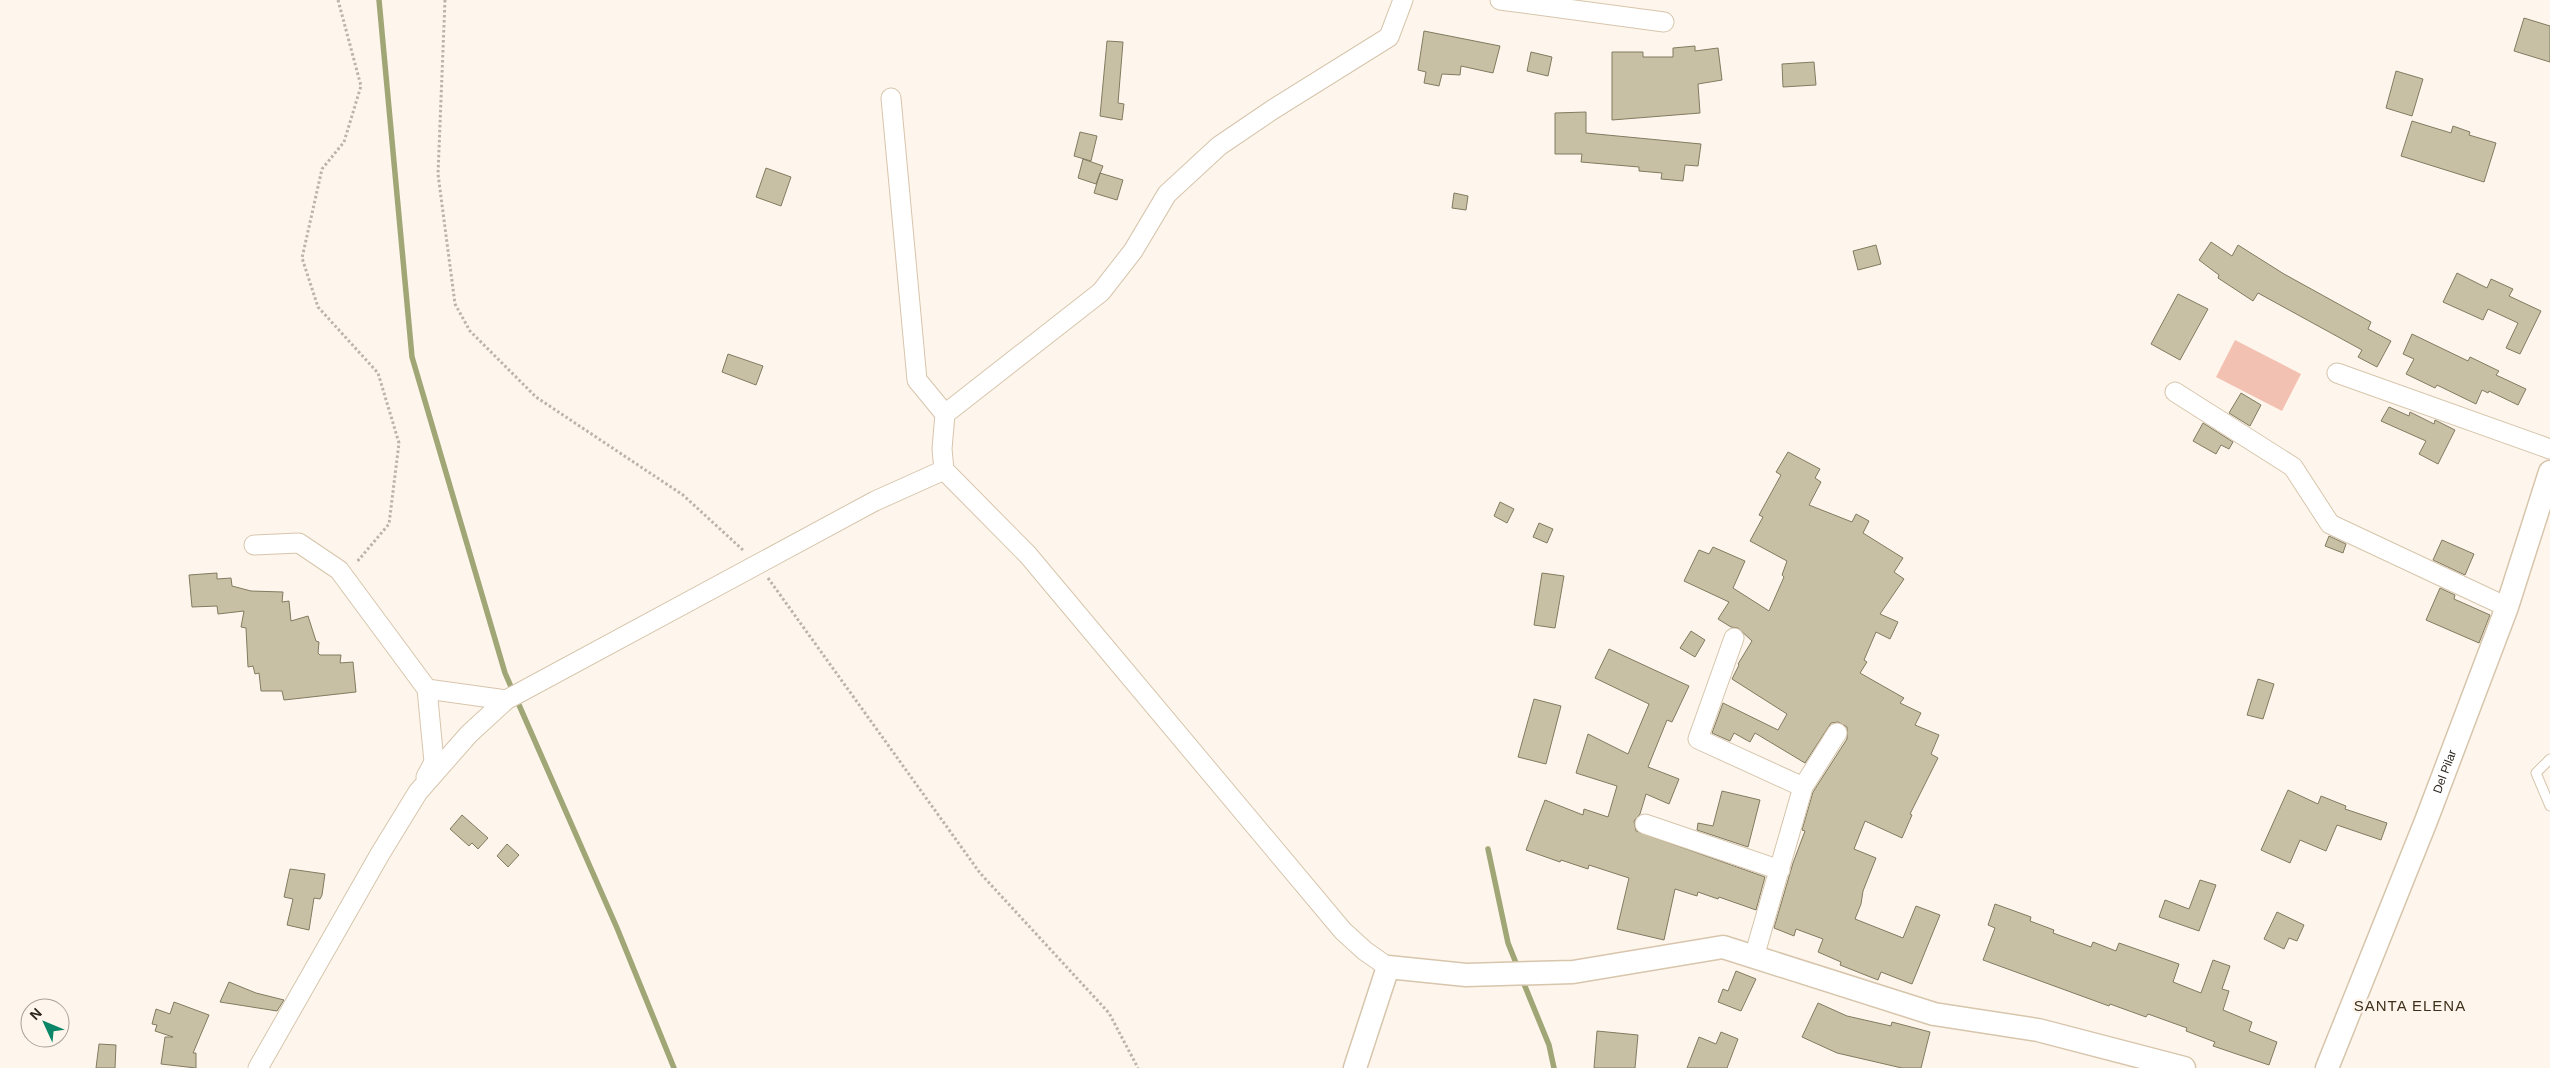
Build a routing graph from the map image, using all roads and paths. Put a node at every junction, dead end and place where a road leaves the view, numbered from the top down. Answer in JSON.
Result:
{"nodes":[{"id":1,"x":338,"y":0,"type":"edge"},
{"id":2,"x":445,"y":0,"type":"edge"},
{"id":3,"x":1403,"y":0,"type":"edge"},
{"id":4,"x":1500,"y":0,"type":"edge"},
{"id":5,"x":1664,"y":22,"type":"dead end"},
{"id":6,"x":891,"y":98,"type":"dead end"},
{"id":7,"x":2337,"y":373,"type":"dead end"},
{"id":8,"x":2175,"y":392,"type":"dead end"},
{"id":9,"x":944,"y":414,"type":"junction"},
{"id":10,"x":2550,"y":449,"type":"edge"},
{"id":11,"x":944,"y":470,"type":"junction"},
{"id":12,"x":2550,"y":472,"type":"edge"},
{"id":13,"x":254,"y":545,"type":"dead end"},
{"id":14,"x":758,"y":563,"type":"junction"},
{"id":15,"x":339,"y":570,"type":"junction"},
{"id":16,"x":2507,"y":607,"type":"junction"},
{"id":17,"x":1734,"y":638,"type":"dead end"},
{"id":18,"x":427,"y":689,"type":"junction"},
{"id":19,"x":506,"y":700,"type":"junction"},
{"id":20,"x":1837,"y":733,"type":"dead end"},
{"id":21,"x":2550,"y":759,"type":"edge"},
{"id":22,"x":1803,"y":787,"type":"junction"},
{"id":23,"x":418,"y":792,"type":"junction"},
{"id":24,"x":2550,"y":806,"type":"edge"},
{"id":25,"x":1646,"y":824,"type":"dead end"},
{"id":26,"x":1780,"y":870,"type":"junction"},
{"id":27,"x":1754,"y":957,"type":"junction"},
{"id":28,"x":1388,"y":967,"type":"junction"},
{"id":29,"x":258,"y":1068,"type":"edge"},
{"id":30,"x":1138,"y":1068,"type":"edge"},
{"id":31,"x":1355,"y":1068,"type":"edge"},
{"id":32,"x":2184,"y":1068,"type":"edge"},
{"id":33,"x":2328,"y":1068,"type":"edge"}],
"edges":[{"from":1,"to":15,"type":"path"},
{"from":2,"to":14,"type":"path"},
{"from":3,"to":9,"type":"street"},
{"from":4,"to":5,"type":"street"},
{"from":6,"to":9,"type":"street"},
{"from":7,"to":10,"type":"street"},
{"from":8,"to":16,"type":"street"},
{"from":9,"to":11,"type":"street"},
{"from":11,"to":14,"type":"street"},
{"from":11,"to":28,"type":"street"},
{"from":12,"to":16,"type":"street","name":"Del Pilar"},
{"from":13,"to":15,"type":"street"},
{"from":14,"to":19,"type":"street"},
{"from":14,"to":30,"type":"path"},
{"from":15,"to":18,"type":"street"},
{"from":16,"to":33,"type":"street","name":"Del Pilar"},
{"from":17,"to":22,"type":"street"},
{"from":18,"to":19,"type":"street"},
{"from":18,"to":23,"type":"street"},
{"from":19,"to":23,"type":"street"},
{"from":20,"to":22,"type":"street"},
{"from":21,"to":24,"type":"lane"},
{"from":22,"to":26,"type":"street"},
{"from":23,"to":29,"type":"street"},
{"from":25,"to":26,"type":"street"},
{"from":26,"to":27,"type":"street"},
{"from":27,"to":28,"type":"street"},
{"from":27,"to":32,"type":"street"},
{"from":28,"to":31,"type":"street"}]}
